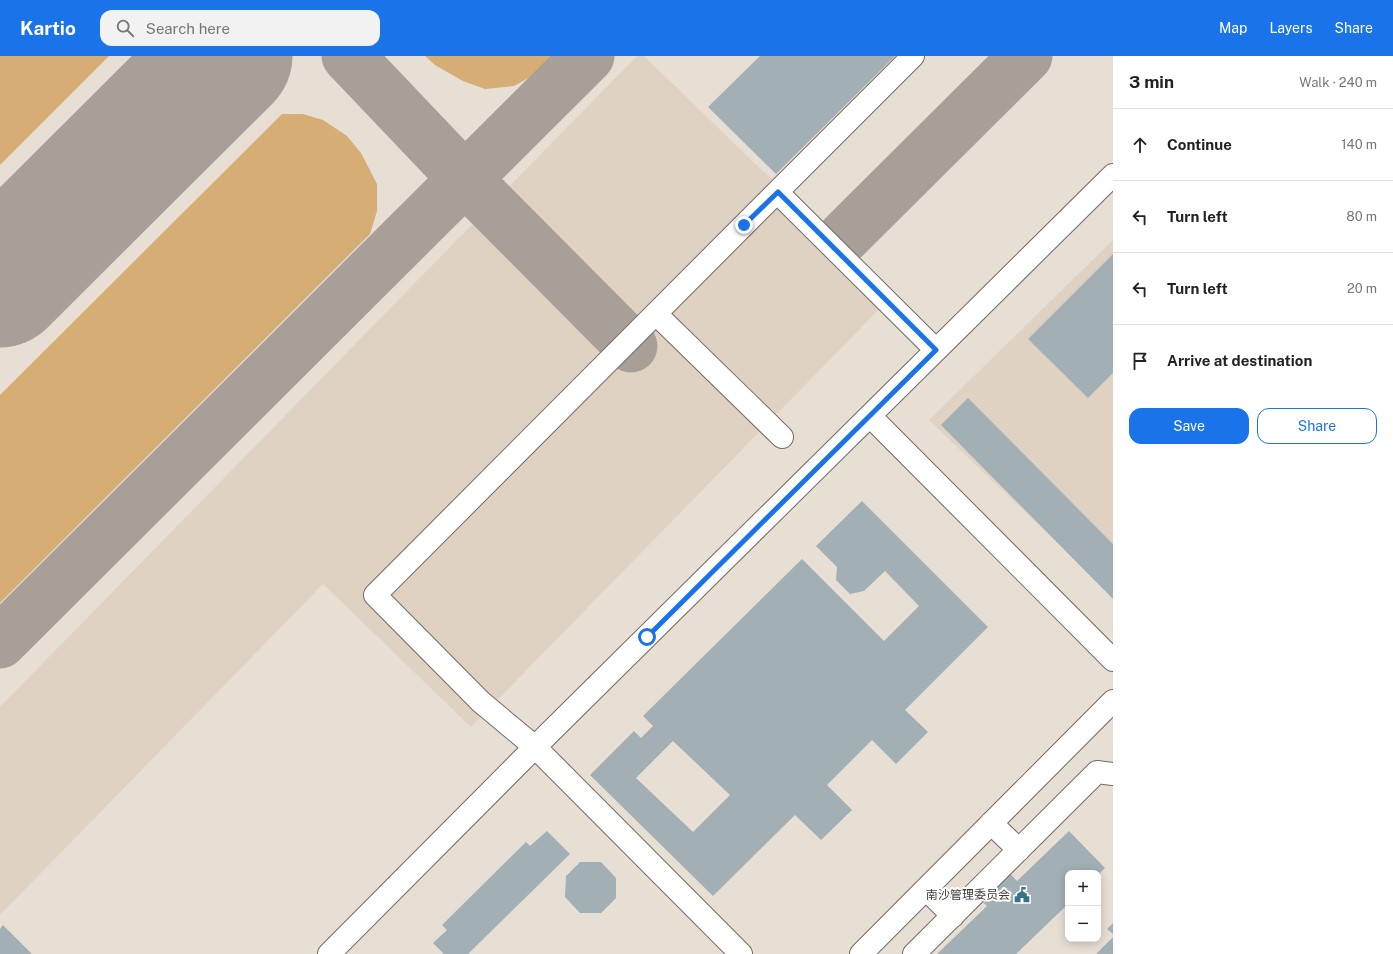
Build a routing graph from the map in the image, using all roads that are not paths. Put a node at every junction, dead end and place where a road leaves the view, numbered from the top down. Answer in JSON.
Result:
{"nodes":[{"id":1,"x":913,"y":56,"type":"edge"},
{"id":2,"x":1113,"y":174,"type":"edge"},
{"id":3,"x":778,"y":192,"type":"junction"},
{"id":4,"x":656,"y":314,"type":"junction"},
{"id":5,"x":936,"y":350,"type":"junction"},
{"id":6,"x":870,"y":416,"type":"junction"},
{"id":7,"x":782,"y":437,"type":"dead end"},
{"id":8,"x":1113,"y":660,"type":"edge"},
{"id":9,"x":1113,"y":701,"type":"edge"},
{"id":10,"x":535,"y":747,"type":"junction"},
{"id":11,"x":1113,"y":774,"type":"edge"},
{"id":12,"x":991,"y":823,"type":"junction"},
{"id":13,"x":1019,"y":850,"type":"junction"},
{"id":14,"x":926,"y":889,"type":"junction"},
{"id":15,"x":953,"y":916,"type":"junction"},
{"id":16,"x":329,"y":954,"type":"edge"},
{"id":17,"x":741,"y":954,"type":"edge"},
{"id":18,"x":861,"y":954,"type":"edge"},
{"id":19,"x":914,"y":954,"type":"edge"}],
"edges":[{"from":1,"to":3,"type":"street"},
{"from":2,"to":5,"type":"street"},
{"from":3,"to":4,"type":"street"},
{"from":3,"to":5,"type":"street"},
{"from":4,"to":7,"type":"street"},
{"from":4,"to":10,"type":"street"},
{"from":5,"to":6,"type":"street"},
{"from":6,"to":8,"type":"street"},
{"from":6,"to":10,"type":"street"},
{"from":9,"to":12,"type":"street"},
{"from":10,"to":16,"type":"street"},
{"from":10,"to":17,"type":"street"},
{"from":11,"to":13,"type":"street"},
{"from":12,"to":13,"type":"street"},
{"from":12,"to":14,"type":"street"},
{"from":13,"to":15,"type":"street"},
{"from":14,"to":15,"type":"street"},
{"from":14,"to":18,"type":"street"},
{"from":15,"to":19,"type":"street"}]}
